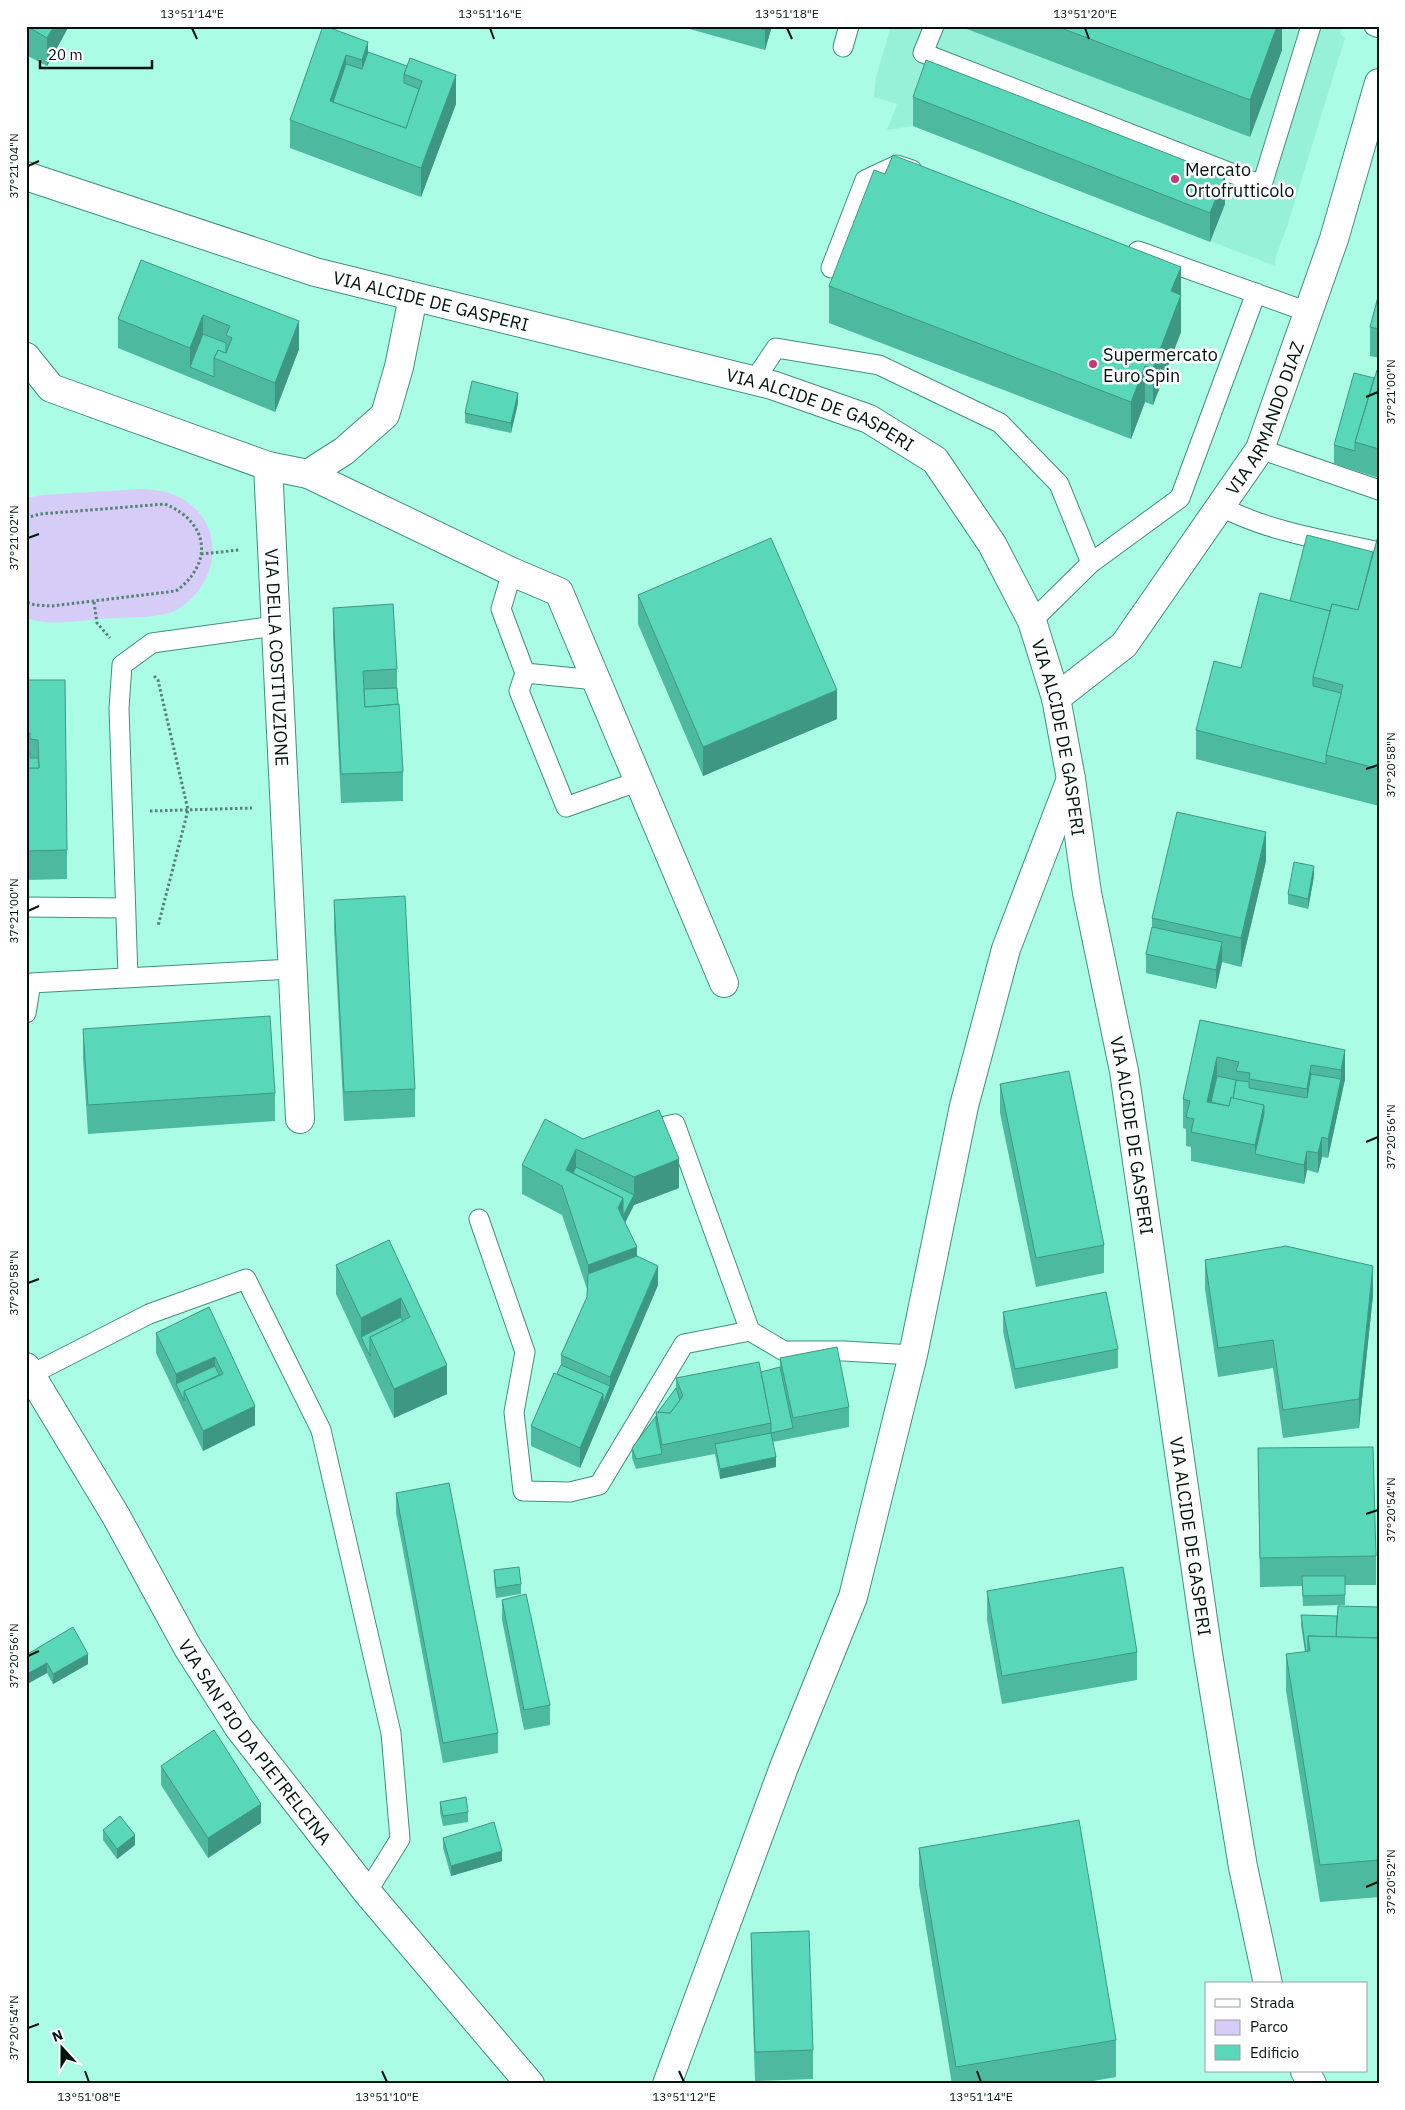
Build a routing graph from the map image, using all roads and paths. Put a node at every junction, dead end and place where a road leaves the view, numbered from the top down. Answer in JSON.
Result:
{"nodes":[{"id":1,"x":849,"y":26,"type":"edge"},
{"id":2,"x":934,"y":26,"type":"edge"},
{"id":3,"x":1311,"y":26,"type":"edge"},
{"id":4,"x":1374,"y":26,"type":"edge"},
{"id":5,"x":1379,"y":28,"type":"edge"},
{"id":6,"x":843,"y":47,"type":"dead end"},
{"id":7,"x":1379,"y":83,"type":"edge"},
{"id":8,"x":924,"y":175,"type":"edge"},
{"id":9,"x":26,"y":176,"type":"edge"},
{"id":10,"x":1118,"y":244,"type":"edge"},
{"id":11,"x":831,"y":268,"type":"dead end"},
{"id":12,"x":1256,"y":293,"type":"junction"},
{"id":13,"x":413,"y":297,"type":"junction"},
{"id":14,"x":1308,"y":312,"type":"junction"},
{"id":15,"x":26,"y":357,"type":"edge"},
{"id":16,"x":754,"y":380,"type":"junction"},
{"id":17,"x":1260,"y":449,"type":"junction"},
{"id":18,"x":268,"y":466,"type":"junction"},
{"id":19,"x":308,"y":474,"type":"junction"},
{"id":20,"x":1379,"y":490,"type":"edge"},
{"id":21,"x":1220,"y":506,"type":"junction"},
{"id":22,"x":26,"y":518,"type":"edge"},
{"id":23,"x":1379,"y":552,"type":"edge"},
{"id":24,"x":1091,"y":563,"type":"junction"},
{"id":25,"x":512,"y":572,"type":"junction"},
{"id":26,"x":26,"y":602,"type":"edge"},
{"id":27,"x":94,"y":602,"type":"junction"},
{"id":28,"x":1032,"y":622,"type":"junction"},
{"id":29,"x":276,"y":626,"type":"junction"},
{"id":30,"x":134,"y":657,"type":"junction"},
{"id":31,"x":525,"y":673,"type":"junction"},
{"id":32,"x":596,"y":680,"type":"junction"},
{"id":33,"x":1056,"y":698,"type":"junction"},
{"id":34,"x":1072,"y":779,"type":"junction"},
{"id":35,"x":639,"y":780,"type":"junction"},
{"id":36,"x":285,"y":807,"type":"junction"},
{"id":37,"x":188,"y":810,"type":"junction"},
{"id":38,"x":122,"y":811,"type":"junction"},
{"id":39,"x":26,"y":907,"type":"edge"},
{"id":40,"x":125,"y":908,"type":"junction"},
{"id":41,"x":293,"y":969,"type":"junction"},
{"id":42,"x":128,"y":970,"type":"junction"},
{"id":43,"x":724,"y":982,"type":"dead end"},
{"id":44,"x":26,"y":1013,"type":"edge"},
{"id":45,"x":300,"y":1119,"type":"dead end"},
{"id":46,"x":621,"y":1136,"type":"edge"},
{"id":47,"x":479,"y":1220,"type":"dead end"},
{"id":48,"x":750,"y":1331,"type":"junction"},
{"id":49,"x":912,"y":1355,"type":"junction"},
{"id":50,"x":29,"y":1371,"type":"edge"},
{"id":51,"x":367,"y":1892,"type":"junction"},
{"id":52,"x":1268,"y":1982,"type":"edge"},
{"id":53,"x":1306,"y":2072,"type":"edge"},
{"id":54,"x":530,"y":2084,"type":"edge"},
{"id":55,"x":666,"y":2084,"type":"edge"},
{"id":56,"x":1312,"y":2084,"type":"edge"}],
"edges":[{"from":1,"to":6,"type":"lane"},
{"from":2,"to":3,"type":"lane"},
{"from":4,"to":5,"type":"lane"},
{"from":7,"to":14,"type":"street","name":"VIA ARMANDO DIAZ"},
{"from":8,"to":11,"type":"lane"},
{"from":9,"to":13,"type":"street","name":"VIA ALCIDE DE GASPERI"},
{"from":10,"to":12,"type":"lane"},
{"from":12,"to":14,"type":"lane"},
{"from":12,"to":24,"type":"lane"},
{"from":13,"to":16,"type":"street","name":"VIA ALCIDE DE GASPERI"},
{"from":13,"to":19,"type":"street"},
{"from":14,"to":17,"type":"street","name":"VIA ARMANDO DIAZ"},
{"from":15,"to":18,"type":"street"},
{"from":16,"to":24,"type":"lane"},
{"from":16,"to":28,"type":"street","name":"VIA ALCIDE DE GASPERI"},
{"from":17,"to":20,"type":"lane"},
{"from":17,"to":21,"type":"street","name":"VIA ARMANDO DIAZ"},
{"from":18,"to":19,"type":"street"},
{"from":18,"to":29,"type":"street","name":"VIA DELLA COSTITUZIONE"},
{"from":19,"to":25,"type":"street"},
{"from":21,"to":23,"type":"lane"},
{"from":21,"to":33,"type":"street","name":"VIA ARMANDO DIAZ"},
{"from":22,"to":27,"type":"path"},
{"from":24,"to":28,"type":"lane"},
{"from":25,"to":31,"type":"lane"},
{"from":25,"to":32,"type":"street"},
{"from":26,"to":27,"type":"path"},
{"from":27,"to":30,"type":"path"},
{"from":28,"to":33,"type":"street","name":"VIA ALCIDE DE GASPERI"},
{"from":29,"to":30,"type":"lane"},
{"from":29,"to":36,"type":"street","name":"VIA DELLA COSTITUZIONE"},
{"from":30,"to":37,"type":"path"},
{"from":30,"to":38,"type":"lane"},
{"from":31,"to":32,"type":"lane"},
{"from":31,"to":35,"type":"lane"},
{"from":32,"to":35,"type":"street"},
{"from":33,"to":34,"type":"street","name":"VIA ALCIDE DE GASPERI"},
{"from":34,"to":49,"type":"street"},
{"from":34,"to":52,"type":"street","name":"VIA ALCIDE DE GASPERI"},
{"from":35,"to":43,"type":"street"},
{"from":36,"to":37,"type":"path"},
{"from":36,"to":41,"type":"street","name":"VIA DELLA COSTITUZIONE"},
{"from":37,"to":38,"type":"path"},
{"from":37,"to":42,"type":"path"},
{"from":38,"to":40,"type":"lane"},
{"from":39,"to":40,"type":"lane"},
{"from":40,"to":42,"type":"lane"},
{"from":41,"to":42,"type":"lane"},
{"from":41,"to":45,"type":"street","name":"VIA DELLA COSTITUZIONE"},
{"from":42,"to":44,"type":"lane"},
{"from":46,"to":48,"type":"lane"},
{"from":47,"to":48,"type":"lane"},
{"from":48,"to":49,"type":"lane"},
{"from":49,"to":55,"type":"street"},
{"from":50,"to":51,"type":"street","name":"VIA SAN PIO DA PIETRELCINA"},
{"from":50,"to":51,"type":"lane"},
{"from":51,"to":54,"type":"street","name":"VIA SAN PIO DA PIETRELCINA"},
{"from":53,"to":56,"type":"street"}]}
